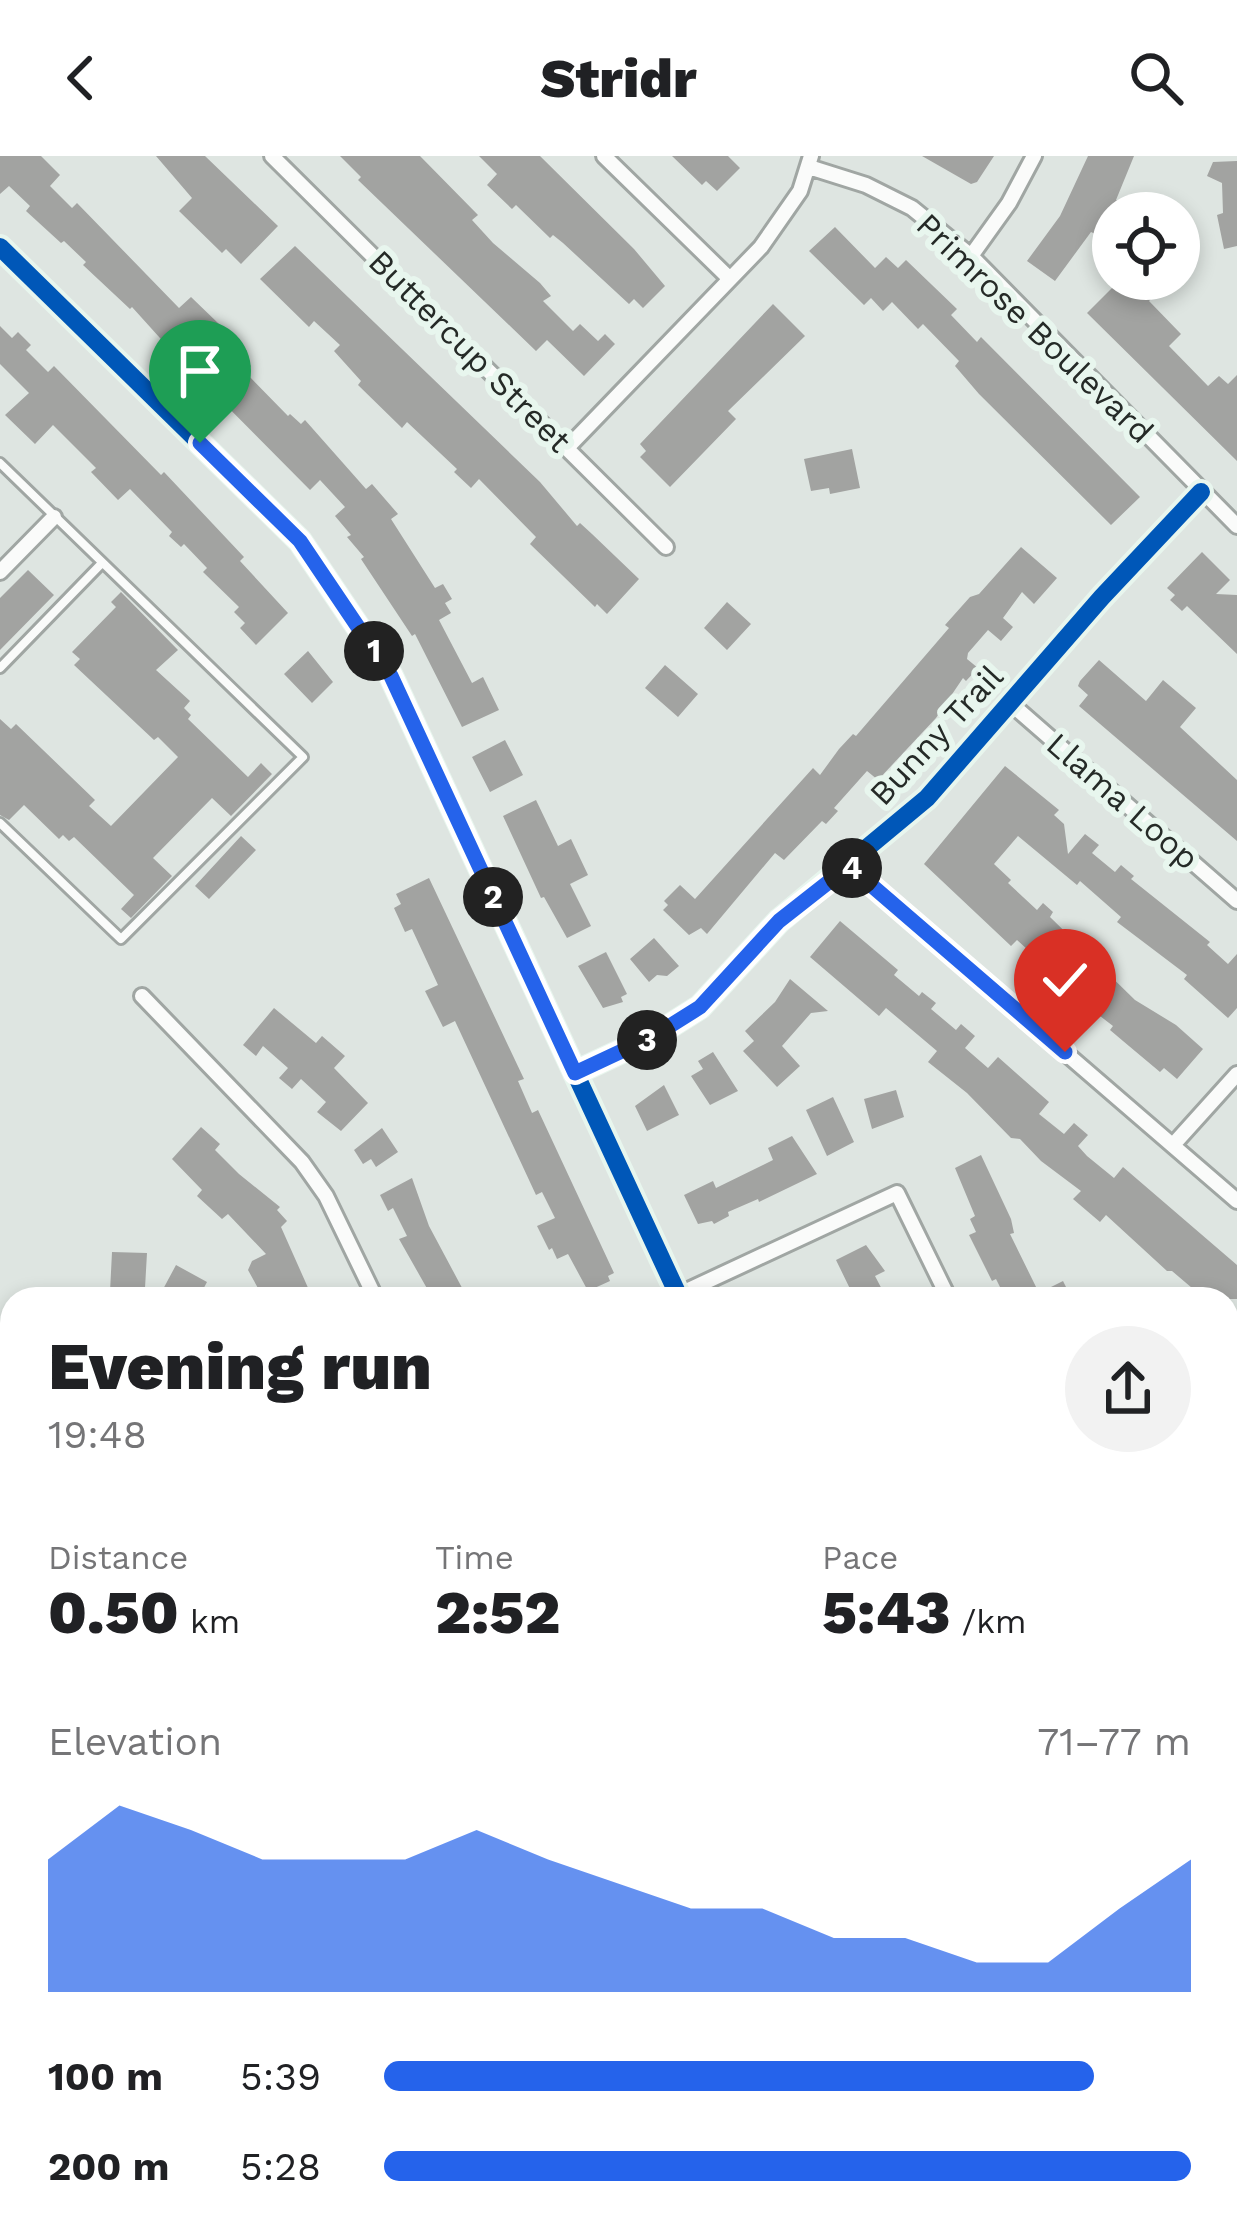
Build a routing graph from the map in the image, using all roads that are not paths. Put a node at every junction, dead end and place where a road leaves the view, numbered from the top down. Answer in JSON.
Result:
{"nodes":[{"id":1,"x":272,"y":156,"type":"edge"},
{"id":2,"x":604,"y":156,"type":"edge"},
{"id":3,"x":1034,"y":156,"type":"edge"},
{"id":4,"x":810,"y":162,"type":"edge"},
{"id":5,"x":0,"y":247,"type":"edge"},
{"id":6,"x":971,"y":256,"type":"junction"},
{"id":7,"x":730,"y":279,"type":"junction"},
{"id":8,"x":568,"y":447,"type":"junction"},
{"id":9,"x":0,"y":463,"type":"edge"},
{"id":10,"x":1202,"y":492,"type":"junction"},
{"id":11,"x":54,"y":517,"type":"junction"},
{"id":12,"x":1237,"y":526,"type":"edge"},
{"id":13,"x":666,"y":547,"type":"dead end"},
{"id":14,"x":103,"y":563,"type":"junction"},
{"id":15,"x":0,"y":572,"type":"edge"},
{"id":16,"x":0,"y":668,"type":"edge"},
{"id":17,"x":1009,"y":702,"type":"junction"},
{"id":18,"x":0,"y":823,"type":"edge"},
{"id":19,"x":849,"y":866,"type":"junction"},
{"id":20,"x":1237,"y":901,"type":"edge"},
{"id":21,"x":142,"y":995,"type":"dead end"},
{"id":22,"x":575,"y":1073,"type":"junction"},
{"id":23,"x":1237,"y":1074,"type":"edge"},
{"id":24,"x":1173,"y":1145,"type":"junction"},
{"id":25,"x":1237,"y":1201,"type":"edge"},
{"id":26,"x":370,"y":1287,"type":"edge"},
{"id":27,"x":671,"y":1287,"type":"edge"},
{"id":28,"x":699,"y":1287,"type":"edge"},
{"id":29,"x":943,"y":1287,"type":"edge"}],
"edges":[{"from":1,"to":8,"type":"street","name":"Buttercup Street"},
{"from":2,"to":7,"type":"street"},
{"from":3,"to":6,"type":"street"},
{"from":4,"to":6,"type":"street","name":"Primrose Boulevard"},
{"from":4,"to":7,"type":"street"},
{"from":5,"to":22,"type":"street"},
{"from":6,"to":10,"type":"street","name":"Primrose Boulevard"},
{"from":7,"to":8,"type":"street"},
{"from":8,"to":13,"type":"street","name":"Buttercup Street"},
{"from":9,"to":11,"type":"lane"},
{"from":10,"to":12,"type":"street","name":"Primrose Boulevard"},
{"from":10,"to":17,"type":"street","name":"Bunny Trail"},
{"from":11,"to":14,"type":"lane"},
{"from":11,"to":15,"type":"street"},
{"from":14,"to":16,"type":"lane"},
{"from":14,"to":18,"type":"lane"},
{"from":17,"to":19,"type":"street","name":"Bunny Trail"},
{"from":17,"to":20,"type":"street","name":"Llama Loop"},
{"from":19,"to":22,"type":"street","name":"Bunny Trail"},
{"from":19,"to":24,"type":"street"},
{"from":21,"to":26,"type":"street"},
{"from":22,"to":27,"type":"street"},
{"from":23,"to":24,"type":"street"},
{"from":24,"to":25,"type":"street"},
{"from":28,"to":29,"type":"street"}]}
